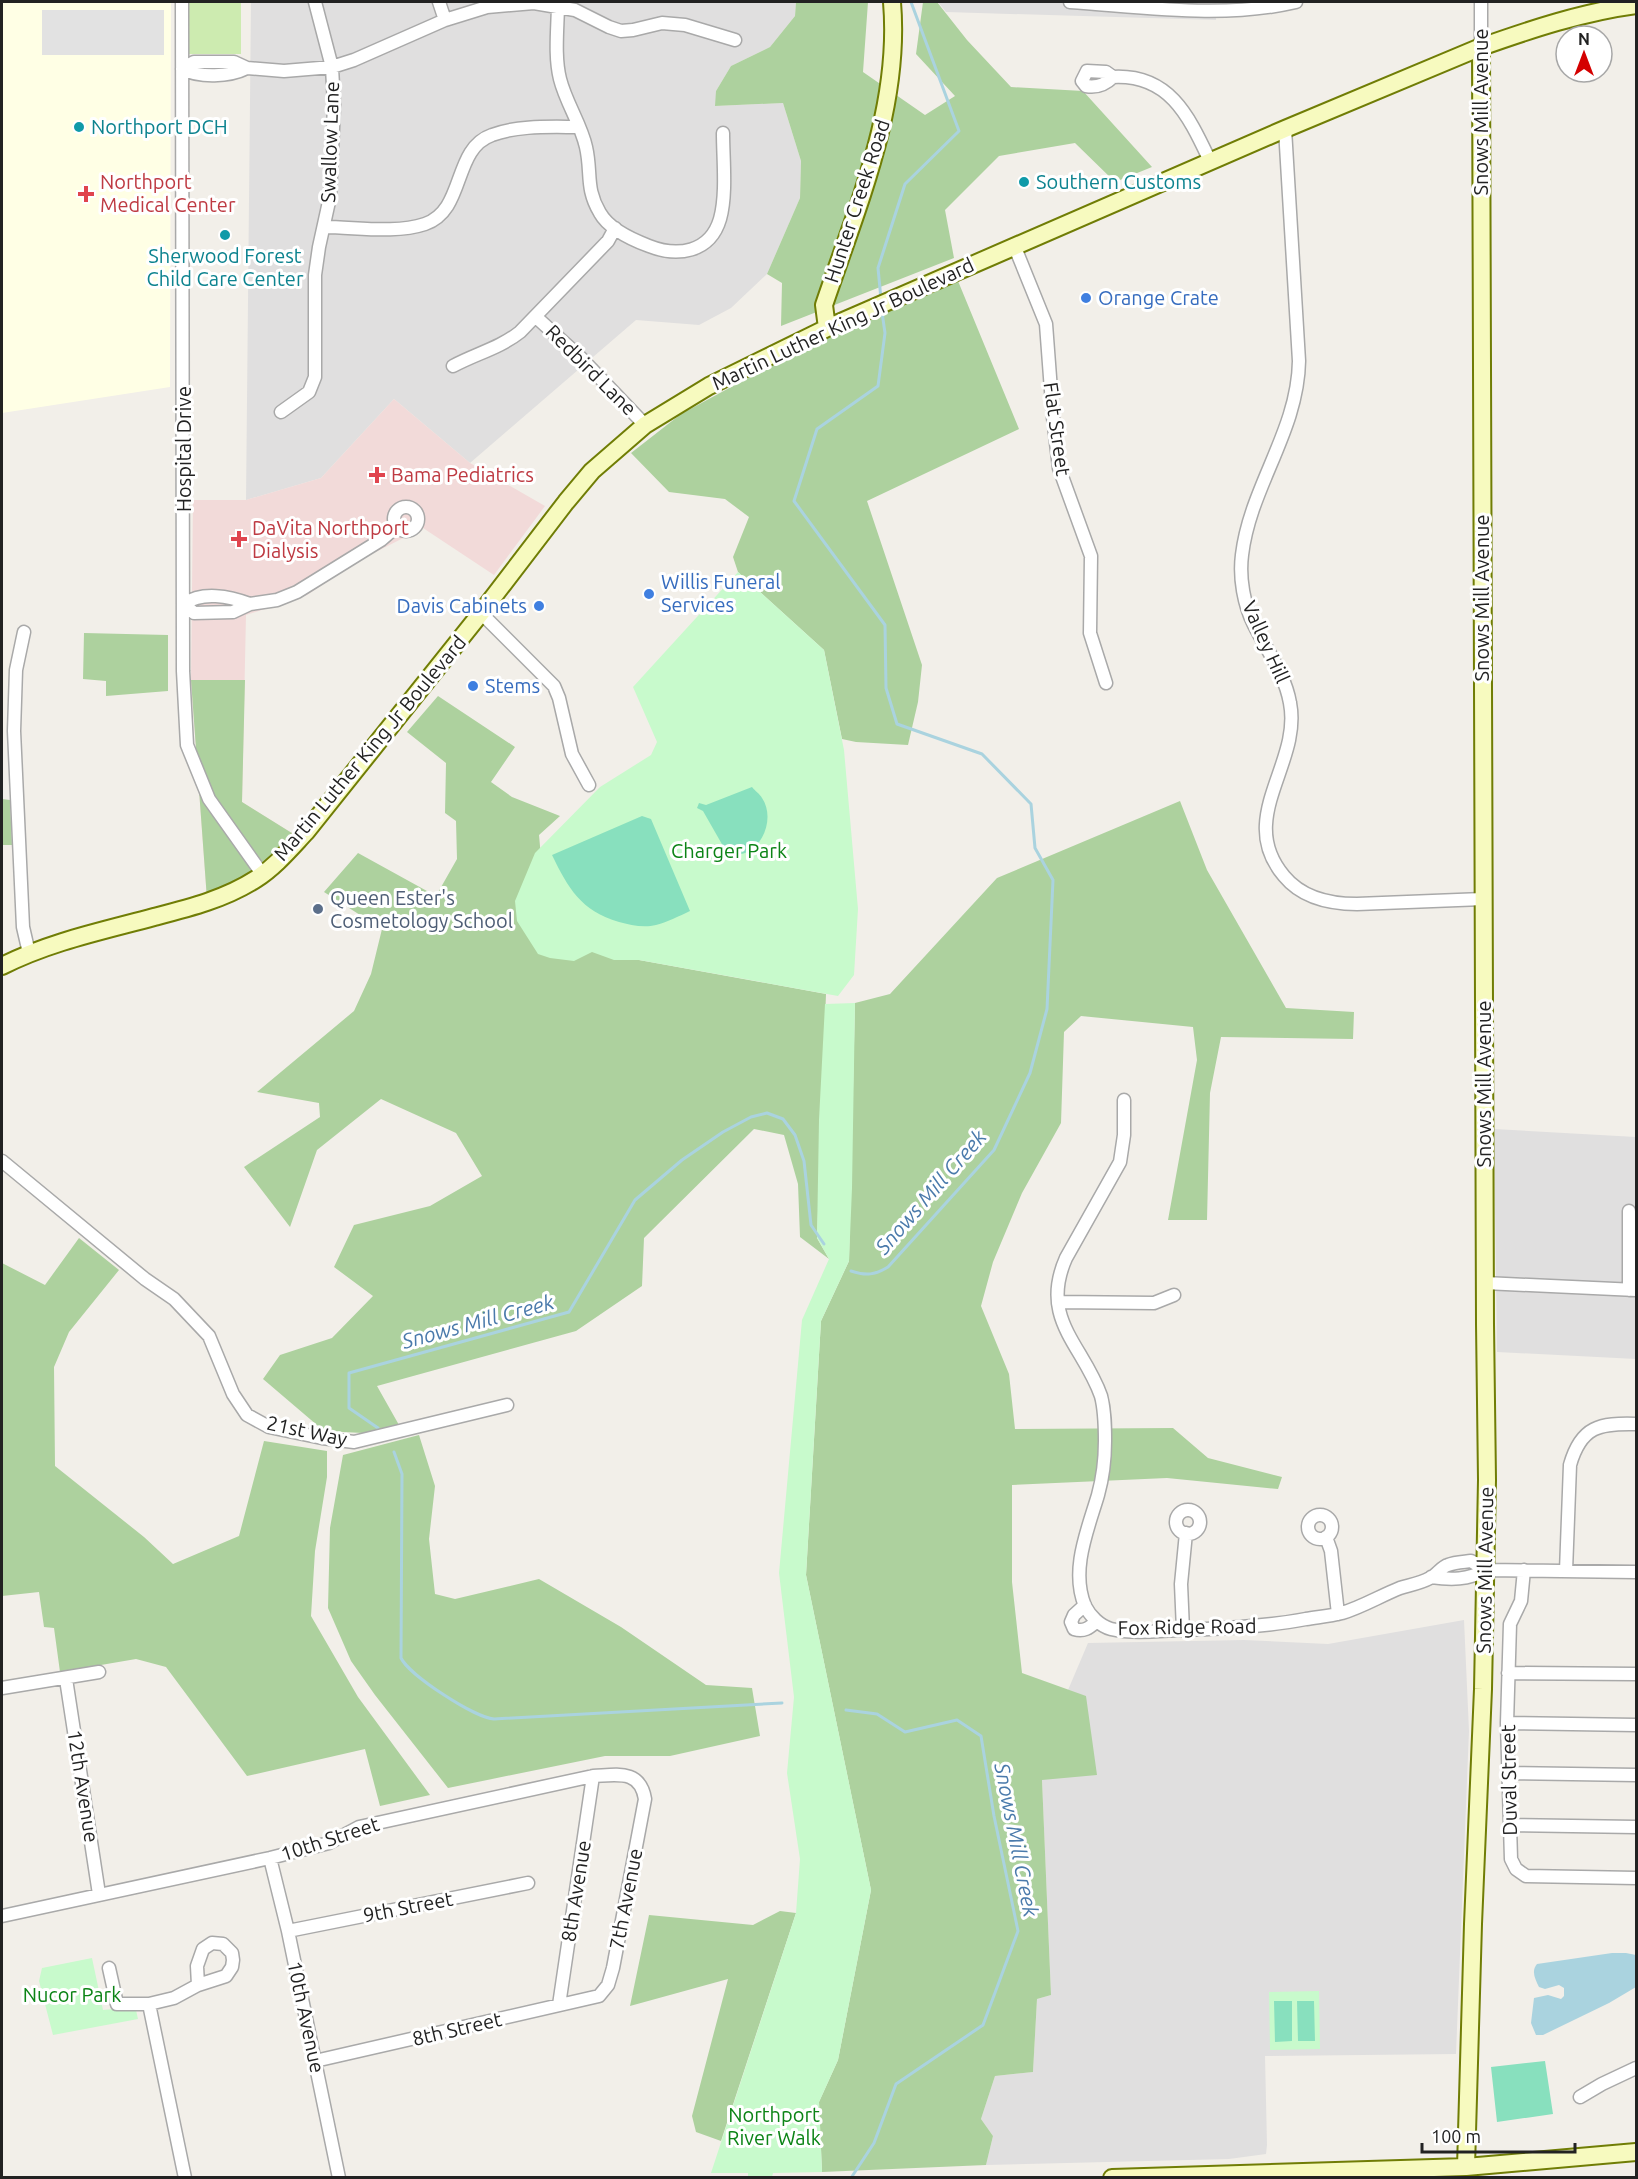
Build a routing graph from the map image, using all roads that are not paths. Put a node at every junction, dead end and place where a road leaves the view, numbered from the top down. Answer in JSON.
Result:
{"nodes":[{"id":1,"x":182,"y":2,"type":"edge"},
{"id":2,"x":315,"y":2,"type":"edge"},
{"id":3,"x":440,"y":2,"type":"edge"},
{"id":4,"x":891,"y":2,"type":"edge"},
{"id":5,"x":1070,"y":2,"type":"edge"},
{"id":6,"x":1296,"y":2,"type":"edge"},
{"id":7,"x":1481,"y":2,"type":"edge"},
{"id":8,"x":558,"y":4,"type":"edge"},
{"id":9,"x":1636,"y":5,"type":"edge"},
{"id":10,"x":445,"y":20,"type":"junction"},
{"id":11,"x":735,"y":40,"type":"dead end"},
{"id":12,"x":1481,"y":46,"type":"junction"},
{"id":13,"x":332,"y":67,"type":"junction"},
{"id":14,"x":182,"y":69,"type":"junction"},
{"id":15,"x":1113,"y":77,"type":"dead end"},
{"id":16,"x":579,"y":127,"type":"junction"},
{"id":17,"x":1285,"y":129,"type":"junction"},
{"id":18,"x":723,"y":133,"type":"dead end"},
{"id":19,"x":1210,"y":161,"type":"junction"},
{"id":20,"x":324,"y":227,"type":"junction"},
{"id":21,"x":615,"y":228,"type":"junction"},
{"id":22,"x":1014,"y":245,"type":"junction"},
{"id":23,"x":824,"y":305,"type":"junction"},
{"id":24,"x":536,"y":316,"type":"junction"},
{"id":25,"x":827,"y":328,"type":"junction"},
{"id":26,"x":793,"y":344,"type":"junction"},
{"id":27,"x":453,"y":366,"type":"dead end"},
{"id":28,"x":281,"y":412,"type":"dead end"},
{"id":29,"x":645,"y":425,"type":"junction"},
{"id":30,"x":396,"y":527,"type":"dead end"},
{"id":31,"x":184,"y":604,"type":"junction"},
{"id":32,"x":481,"y":613,"type":"junction"},
{"id":33,"x":24,"y":632,"type":"dead end"},
{"id":34,"x":1106,"y":683,"type":"dead end"},
{"id":35,"x":589,"y":785,"type":"dead end"},
{"id":36,"x":263,"y":875,"type":"junction"},
{"id":37,"x":1483,"y":898,"type":"junction"},
{"id":38,"x":28,"y":953,"type":"junction"},
{"id":39,"x":2,"y":966,"type":"edge"},
{"id":40,"x":1124,"y":1100,"type":"dead end"},
{"id":41,"x":2,"y":1161,"type":"edge"},
{"id":42,"x":1629,"y":1211,"type":"dead end"},
{"id":43,"x":1485,"y":1283,"type":"junction"},
{"id":44,"x":1633,"y":1290,"type":"edge"},
{"id":45,"x":1174,"y":1295,"type":"dead end"},
{"id":46,"x":1058,"y":1302,"type":"junction"},
{"id":47,"x":507,"y":1405,"type":"dead end"},
{"id":48,"x":1636,"y":1424,"type":"edge"},
{"id":49,"x":1186,"y":1533,"type":"dead end"},
{"id":50,"x":1326,"y":1537,"type":"dead end"},
{"id":51,"x":1486,"y":1570,"type":"junction"},
{"id":52,"x":1524,"y":1570,"type":"junction"},
{"id":53,"x":1566,"y":1571,"type":"junction"},
{"id":54,"x":1636,"y":1572,"type":"edge"},
{"id":55,"x":1085,"y":1605,"type":"junction"},
{"id":56,"x":1338,"y":1614,"type":"junction"},
{"id":57,"x":1096,"y":1622,"type":"junction"},
{"id":58,"x":1183,"y":1630,"type":"junction"},
{"id":59,"x":99,"y":1672,"type":"dead end"},
{"id":60,"x":1508,"y":1673,"type":"junction"},
{"id":61,"x":1636,"y":1674,"type":"edge"},
{"id":62,"x":66,"y":1679,"type":"junction"},
{"id":63,"x":2,"y":1688,"type":"edge"},
{"id":64,"x":1507,"y":1723,"type":"junction"},
{"id":65,"x":1636,"y":1725,"type":"edge"},
{"id":66,"x":1508,"y":1773,"type":"junction"},
{"id":67,"x":1636,"y":1775,"type":"edge"},
{"id":68,"x":593,"y":1776,"type":"junction"},
{"id":69,"x":645,"y":1799,"type":"joint"},
{"id":70,"x":1510,"y":1825,"type":"junction"},
{"id":71,"x":1636,"y":1827,"type":"edge"},
{"id":72,"x":270,"y":1858,"type":"junction"},
{"id":73,"x":1636,"y":1878,"type":"edge"},
{"id":74,"x":528,"y":1883,"type":"dead end"},
{"id":75,"x":99,"y":1894,"type":"junction"},
{"id":76,"x":2,"y":1916,"type":"edge"},
{"id":77,"x":288,"y":1931,"type":"junction"},
{"id":78,"x":109,"y":1968,"type":"dead end"},
{"id":79,"x":198,"y":1985,"type":"dead end"},
{"id":80,"x":599,"y":1996,"type":"joint"},
{"id":81,"x":149,"y":2004,"type":"junction"},
{"id":82,"x":559,"y":2005,"type":"junction"},
{"id":83,"x":315,"y":2061,"type":"junction"},
{"id":84,"x":1636,"y":2068,"type":"edge"},
{"id":85,"x":1580,"y":2097,"type":"dead end"},
{"id":86,"x":1636,"y":2152,"type":"edge"},
{"id":87,"x":1466,"y":2167,"type":"junction"},
{"id":88,"x":1255,"y":2176,"type":"edge"},
{"id":89,"x":185,"y":2178,"type":"edge"},
{"id":90,"x":339,"y":2178,"type":"edge"},
{"id":91,"x":1113,"y":2178,"type":"edge"}],
"edges":[{"from":1,"to":14,"type":"street","name":"Hospital Drive"},
{"from":2,"to":13,"type":"street","name":"Swallow Lane"},
{"from":3,"to":10,"type":"street"},
{"from":4,"to":23,"type":"main road","name":"Hunter Creek Road"},
{"from":5,"to":6,"type":"street"},
{"from":7,"to":12,"type":"street","name":"Snows Mill Avenue"},
{"from":8,"to":10,"type":"street"},
{"from":8,"to":11,"type":"street"},
{"from":8,"to":16,"type":"street"},
{"from":9,"to":12,"type":"main road","name":"Martin Luther King Jr Boulevard"},
{"from":10,"to":13,"type":"street"},
{"from":12,"to":17,"type":"main road","name":"Martin Luther King Jr Boulevard"},
{"from":12,"to":37,"type":"main road","name":"Snows Mill Avenue"},
{"from":13,"to":14,"type":"street"},
{"from":13,"to":20,"type":"street","name":"Swallow Lane"},
{"from":14,"to":31,"type":"street","name":"Hospital Drive"},
{"from":15,"to":19,"type":"street"},
{"from":16,"to":20,"type":"street"},
{"from":16,"to":21,"type":"street"},
{"from":17,"to":19,"type":"main road","name":"Martin Luther King Jr Boulevard"},
{"from":17,"to":37,"type":"street","name":"Valley Hill"},
{"from":18,"to":21,"type":"street"},
{"from":19,"to":22,"type":"main road","name":"Martin Luther King Jr Boulevard"},
{"from":20,"to":28,"type":"street","name":"Swallow Lane"},
{"from":21,"to":24,"type":"street"},
{"from":22,"to":25,"type":"main road","name":"Martin Luther King Jr Boulevard"},
{"from":22,"to":34,"type":"street","name":"Flat Street"},
{"from":23,"to":25,"type":"main road","name":"Hunter Creek Road"},
{"from":23,"to":26,"type":"main road"},
{"from":24,"to":27,"type":"street"},
{"from":24,"to":29,"type":"street","name":"Redbird Lane"},
{"from":25,"to":26,"type":"main road","name":"Martin Luther King Jr Boulevard"},
{"from":26,"to":29,"type":"main road","name":"Martin Luther King Jr Boulevard"},
{"from":29,"to":32,"type":"main road","name":"Martin Luther King Jr Boulevard"},
{"from":30,"to":31,"type":"street"},
{"from":31,"to":36,"type":"street","name":"Hospital Drive"},
{"from":32,"to":35,"type":"street"},
{"from":32,"to":36,"type":"main road","name":"Martin Luther King Jr Boulevard"},
{"from":33,"to":38,"type":"street"},
{"from":36,"to":38,"type":"main road","name":"Martin Luther King Jr Boulevard"},
{"from":37,"to":43,"type":"main road","name":"Snows Mill Avenue"},
{"from":38,"to":39,"type":"main road","name":"Martin Luther King Jr Boulevard"},
{"from":40,"to":46,"type":"street","name":"Fox Ridge Road"},
{"from":41,"to":47,"type":"street","name":"21st Way"},
{"from":42,"to":44,"type":"street"},
{"from":43,"to":44,"type":"street"},
{"from":43,"to":51,"type":"main road","name":"Snows Mill Avenue"},
{"from":45,"to":46,"type":"street"},
{"from":46,"to":55,"type":"street","name":"Fox Ridge Road"},
{"from":48,"to":53,"type":"street"},
{"from":49,"to":58,"type":"street"},
{"from":50,"to":56,"type":"street"},
{"from":51,"to":52,"type":"street","name":"Fox Ridge Road"},
{"from":51,"to":56,"type":"street","name":"Fox Ridge Road"},
{"from":51,"to":87,"type":"main road","name":"Snows Mill Avenue"},
{"from":52,"to":53,"type":"street","name":"Fox Ridge Road"},
{"from":52,"to":60,"type":"street","name":"Duval Street"},
{"from":53,"to":54,"type":"street","name":"Fox Ridge Road"},
{"from":55,"to":57,"type":"street","name":"Fox Ridge Road"},
{"from":55,"to":57,"type":"street"},
{"from":56,"to":58,"type":"street","name":"Fox Ridge Road"},
{"from":57,"to":58,"type":"street","name":"Fox Ridge Road"},
{"from":59,"to":62,"type":"street"},
{"from":60,"to":61,"type":"street"},
{"from":60,"to":64,"type":"street","name":"Duval Street"},
{"from":62,"to":63,"type":"street"},
{"from":62,"to":75,"type":"street","name":"12th Avenue"},
{"from":64,"to":65,"type":"street"},
{"from":64,"to":66,"type":"street","name":"Duval Street"},
{"from":66,"to":67,"type":"street"},
{"from":66,"to":70,"type":"street","name":"Duval Street"},
{"from":68,"to":69,"type":"street","name":"10th Street"},
{"from":68,"to":72,"type":"street","name":"10th Street"},
{"from":68,"to":82,"type":"street","name":"8th Avenue"},
{"from":69,"to":80,"type":"street","name":"7th Avenue"},
{"from":70,"to":71,"type":"street"},
{"from":70,"to":73,"type":"street","name":"Duval Street"},
{"from":72,"to":75,"type":"street","name":"10th Street"},
{"from":72,"to":77,"type":"street","name":"10th Avenue"},
{"from":74,"to":77,"type":"street","name":"9th Street"},
{"from":75,"to":76,"type":"street","name":"10th Street"},
{"from":77,"to":83,"type":"street","name":"10th Avenue"},
{"from":78,"to":81,"type":"street"},
{"from":79,"to":81,"type":"street"},
{"from":80,"to":82,"type":"street","name":"8th Street"},
{"from":81,"to":89,"type":"street"},
{"from":82,"to":83,"type":"street","name":"8th Street"},
{"from":83,"to":90,"type":"street","name":"10th Avenue"},
{"from":84,"to":85,"type":"street"},
{"from":86,"to":87,"type":"main road"},
{"from":87,"to":88,"type":"main road"},
{"from":88,"to":91,"type":"main road"}]}
